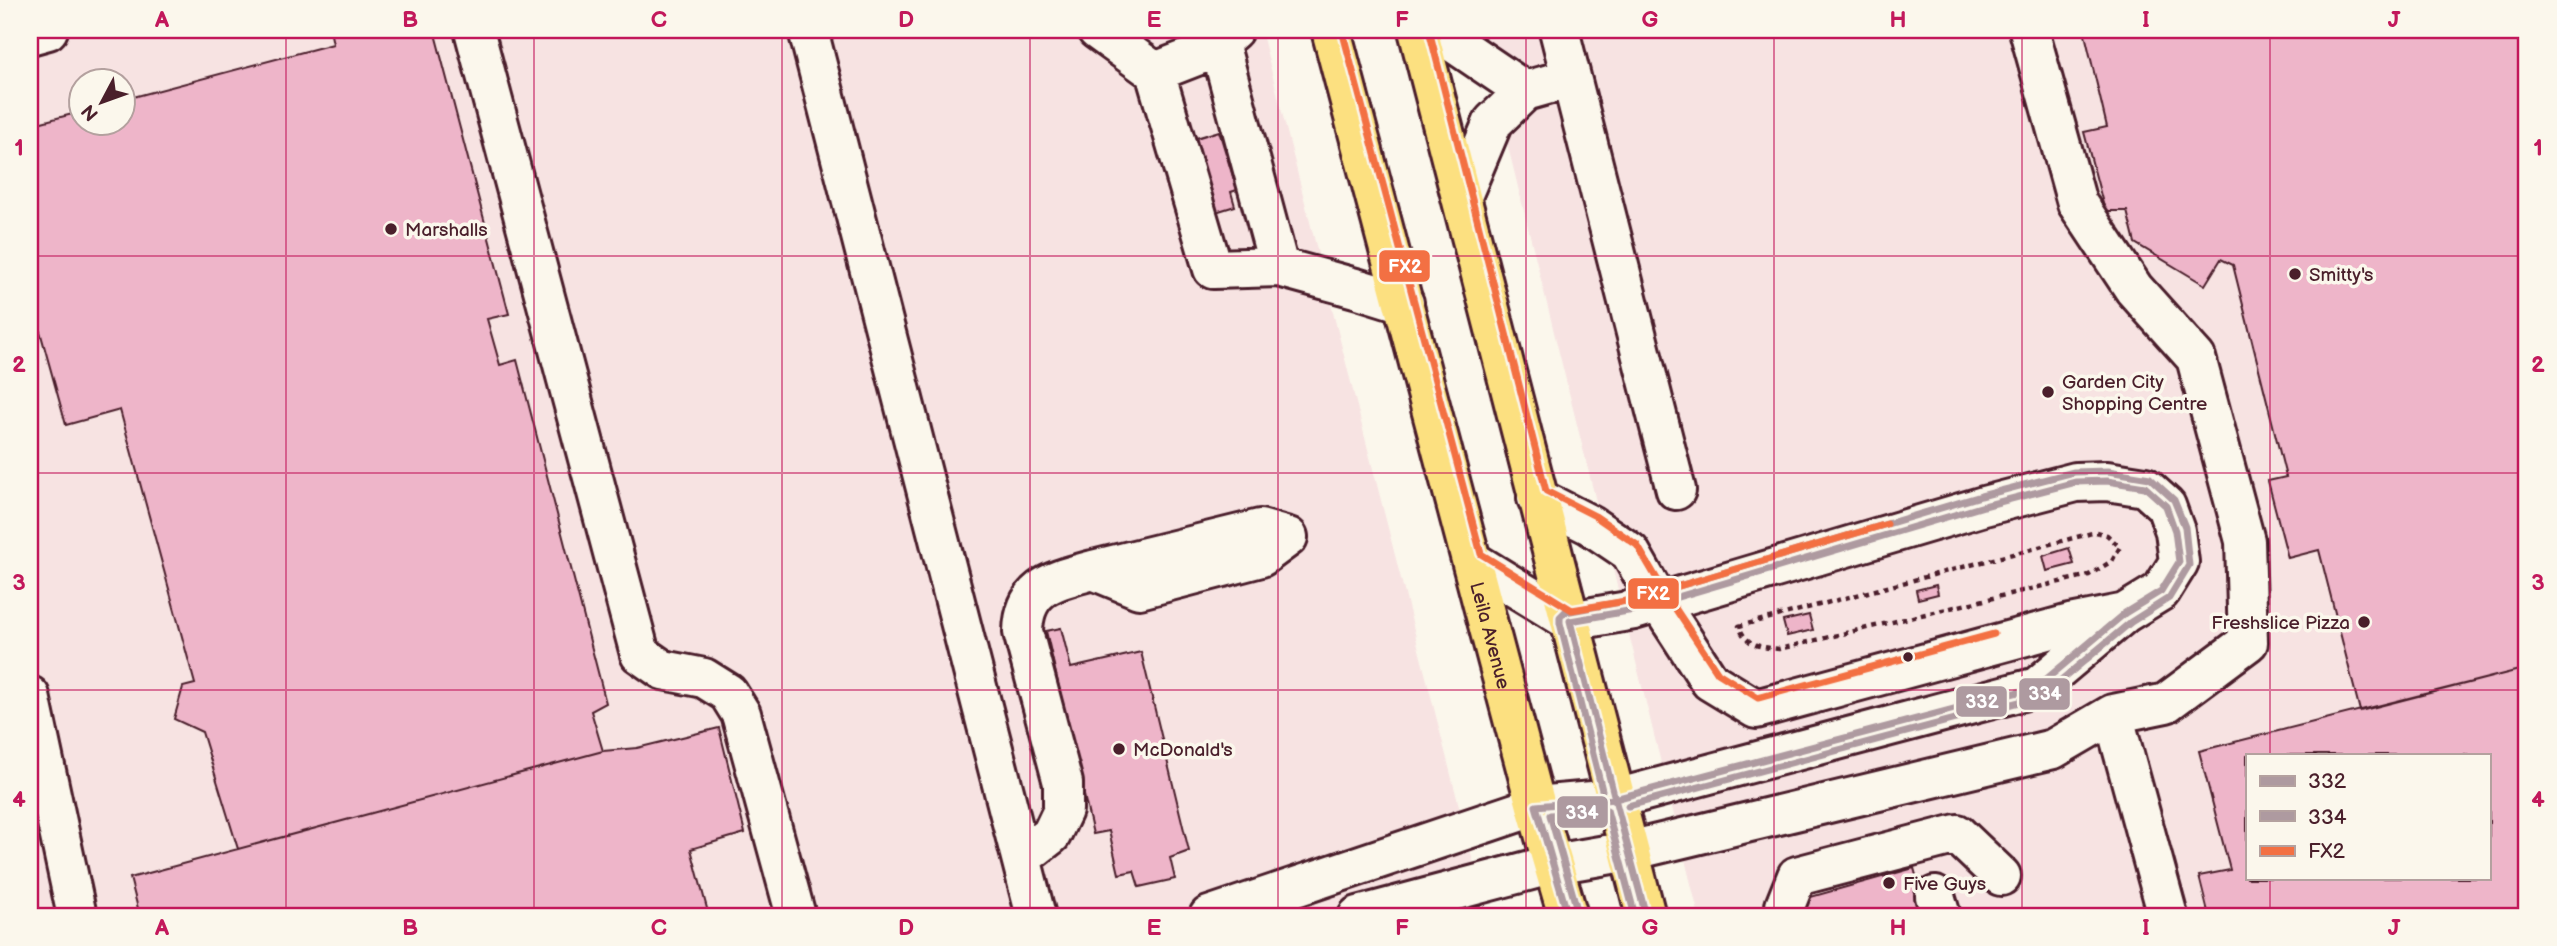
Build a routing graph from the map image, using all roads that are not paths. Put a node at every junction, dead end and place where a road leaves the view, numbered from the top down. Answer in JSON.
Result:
{"nodes":[{"id":1,"x":48,"y":30,"type":"edge"},
{"id":2,"x":474,"y":30,"type":"edge"},
{"id":3,"x":808,"y":30,"type":"edge"},
{"id":4,"x":1097,"y":30,"type":"edge"},
{"id":5,"x":1331,"y":30,"type":"edge"},
{"id":6,"x":1418,"y":30,"type":"edge"},
{"id":7,"x":1435,"y":30,"type":"edge"},
{"id":8,"x":1559,"y":30,"type":"edge"},
{"id":9,"x":2029,"y":30,"type":"edge"},
{"id":10,"x":30,"y":35,"type":"edge"},
{"id":11,"x":1226,"y":36,"type":"edge"},
{"id":12,"x":1155,"y":72,"type":"junction"},
{"id":13,"x":1571,"y":78,"type":"junction"},
{"id":14,"x":1525,"y":90,"type":"junction"},
{"id":15,"x":1462,"y":196,"type":"junction"},
{"id":16,"x":1279,"y":267,"type":"junction"},
{"id":17,"x":1404,"y":303,"type":"junction"},
{"id":18,"x":1676,"y":491,"type":"dead end"},
{"id":19,"x":1537,"y":498,"type":"junction"},
{"id":20,"x":1288,"y":537,"type":"dead end"},
{"id":21,"x":1472,"y":561,"type":"junction"},
{"id":22,"x":1658,"y":601,"type":"junction"},
{"id":23,"x":2125,"y":613,"type":"junction"},
{"id":24,"x":1570,"y":621,"type":"junction"},
{"id":25,"x":30,"y":696,"type":"edge"},
{"id":26,"x":2113,"y":714,"type":"junction"},
{"id":27,"x":1615,"y":799,"type":"junction"},
{"id":28,"x":1536,"y":806,"type":"junction"},
{"id":29,"x":1629,"y":851,"type":"junction"},
{"id":30,"x":1020,"y":854,"type":"junction"},
{"id":31,"x":1554,"y":864,"type":"junction"},
{"id":32,"x":2001,"y":876,"type":"dead end"},
{"id":33,"x":1264,"y":909,"type":"edge"},
{"id":34,"x":77,"y":916,"type":"edge"},
{"id":35,"x":796,"y":916,"type":"edge"},
{"id":36,"x":1036,"y":916,"type":"edge"},
{"id":37,"x":1209,"y":916,"type":"edge"},
{"id":38,"x":1358,"y":916,"type":"edge"},
{"id":39,"x":1568,"y":916,"type":"edge"},
{"id":40,"x":1646,"y":916,"type":"edge"},
{"id":41,"x":1786,"y":916,"type":"edge"},
{"id":42,"x":2168,"y":916,"type":"edge"}],
"edges":[{"from":1,"to":10,"type":"lane"},
{"from":2,"to":35,"type":"lane"},
{"from":3,"to":30,"type":"lane"},
{"from":4,"to":12,"type":"lane"},
{"from":5,"to":17,"type":"main road","name":"Leila Avenue"},
{"from":6,"to":15,"type":"main road"},
{"from":7,"to":14,"type":"lane"},
{"from":8,"to":13,"type":"lane"},
{"from":9,"to":26,"type":"lane"},
{"from":11,"to":12,"type":"lane"},
{"from":11,"to":16,"type":"lane"},
{"from":12,"to":16,"type":"lane"},
{"from":13,"to":14,"type":"lane"},
{"from":13,"to":18,"type":"lane"},
{"from":14,"to":15,"type":"lane"},
{"from":15,"to":19,"type":"main road"},
{"from":16,"to":17,"type":"lane"},
{"from":17,"to":21,"type":"main road","name":"Leila Avenue"},
{"from":19,"to":22,"type":"lane"},
{"from":19,"to":24,"type":"main road"},
{"from":20,"to":30,"type":"lane"},
{"from":21,"to":24,"type":"lane"},
{"from":21,"to":28,"type":"main road","name":"Leila Avenue"},
{"from":22,"to":23,"type":"lane"},
{"from":22,"to":23,"type":"lane"},
{"from":22,"to":24,"type":"lane"},
{"from":23,"to":27,"type":"lane"},
{"from":24,"to":27,"type":"main road"},
{"from":25,"to":34,"type":"lane"},
{"from":26,"to":29,"type":"lane"},
{"from":26,"to":42,"type":"lane"},
{"from":27,"to":28,"type":"lane"},
{"from":27,"to":29,"type":"main road"},
{"from":28,"to":31,"type":"main road","name":"Leila Avenue"},
{"from":28,"to":33,"type":"lane"},
{"from":29,"to":31,"type":"lane"},
{"from":29,"to":40,"type":"main road"},
{"from":30,"to":36,"type":"lane"},
{"from":31,"to":38,"type":"lane"},
{"from":31,"to":39,"type":"main road","name":"Leila Avenue"},
{"from":32,"to":41,"type":"lane"},
{"from":33,"to":37,"type":"lane"}]}
